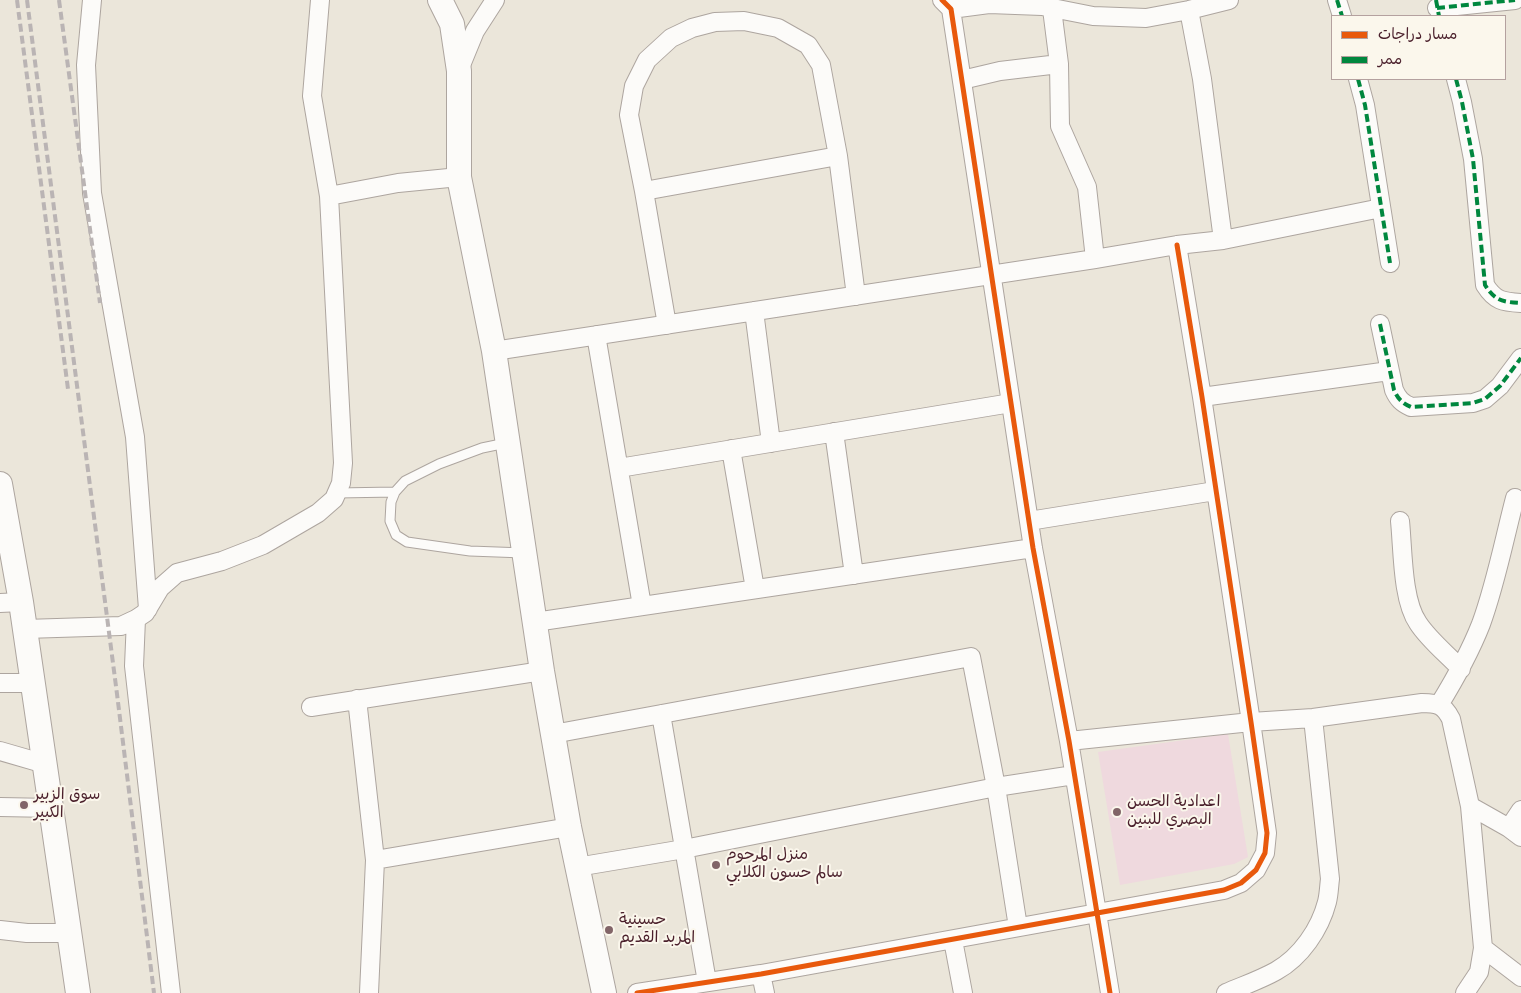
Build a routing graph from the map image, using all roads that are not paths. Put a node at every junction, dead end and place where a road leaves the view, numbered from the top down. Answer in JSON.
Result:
{"nodes":[{"id":1,"x":92,"y":0,"type":"edge"},
{"id":2,"x":320,"y":0,"type":"edge"},
{"id":3,"x":440,"y":0,"type":"edge"},
{"id":4,"x":495,"y":0,"type":"edge"},
{"id":5,"x":1228,"y":0,"type":"edge"},
{"id":6,"x":1337,"y":0,"type":"edge"},
{"id":7,"x":1515,"y":0,"type":"edge"},
{"id":8,"x":947,"y":5,"type":"edge"},
{"id":9,"x":1052,"y":8,"type":"junction"},
{"id":10,"x":1438,"y":8,"type":"edge"},
{"id":11,"x":1189,"y":10,"type":"junction"},
{"id":12,"x":1342,"y":15,"type":"edge"},
{"id":13,"x":1059,"y":64,"type":"junction"},
{"id":14,"x":459,"y":71,"type":"junction"},
{"id":15,"x":962,"y":80,"type":"junction"},
{"id":16,"x":1358,"y":80,"type":"edge"},
{"id":17,"x":1456,"y":80,"type":"edge"},
{"id":18,"x":838,"y":156,"type":"junction"},
{"id":19,"x":459,"y":177,"type":"junction"},
{"id":20,"x":644,"y":190,"type":"junction"},
{"id":21,"x":329,"y":196,"type":"junction"},
{"id":22,"x":1381,"y":208,"type":"junction"},
{"id":23,"x":1222,"y":240,"type":"junction"},
{"id":24,"x":1177,"y":245,"type":"junction"},
{"id":25,"x":1095,"y":259,"type":"junction"},
{"id":26,"x":1390,"y":263,"type":"dead end"},
{"id":27,"x":991,"y":275,"type":"junction"},
{"id":28,"x":856,"y":296,"type":"junction"},
{"id":29,"x":1521,"y":302,"type":"edge"},
{"id":30,"x":754,"y":312,"type":"junction"},
{"id":31,"x":1380,"y":324,"type":"dead end"},
{"id":32,"x":667,"y":325,"type":"junction"},
{"id":33,"x":596,"y":335,"type":"junction"},
{"id":34,"x":494,"y":351,"type":"junction"},
{"id":35,"x":1521,"y":358,"type":"edge"},
{"id":36,"x":1389,"y":371,"type":"junction"},
{"id":37,"x":1202,"y":397,"type":"junction"},
{"id":38,"x":1011,"y":403,"type":"junction"},
{"id":39,"x":834,"y":432,"type":"junction"},
{"id":40,"x":508,"y":443,"type":"junction"},
{"id":41,"x":771,"y":443,"type":"junction"},
{"id":42,"x":730,"y":450,"type":"junction"},
{"id":43,"x":619,"y":468,"type":"junction"},
{"id":44,"x":0,"y":484,"type":"edge"},
{"id":45,"x":1215,"y":491,"type":"junction"},
{"id":46,"x":395,"y":492,"type":"junction"},
{"id":47,"x":337,"y":493,"type":"junction"},
{"id":48,"x":1514,"y":498,"type":"dead end"},
{"id":49,"x":1029,"y":521,"type":"junction"},
{"id":50,"x":1400,"y":521,"type":"dead end"},
{"id":51,"x":1033,"y":548,"type":"junction"},
{"id":52,"x":524,"y":553,"type":"junction"},
{"id":53,"x":854,"y":575,"type":"junction"},
{"id":54,"x":755,"y":589,"type":"junction"},
{"id":55,"x":11,"y":603,"type":"edge"},
{"id":56,"x":642,"y":606,"type":"junction"},
{"id":57,"x":142,"y":614,"type":"junction"},
{"id":58,"x":535,"y":622,"type":"junction"},
{"id":59,"x":25,"y":629,"type":"junction"},
{"id":60,"x":1461,"y":669,"type":"junction"},
{"id":61,"x":542,"y":670,"type":"junction"},
{"id":62,"x":0,"y":683,"type":"edge"},
{"id":63,"x":33,"y":684,"type":"junction"},
{"id":64,"x":357,"y":699,"type":"junction"},
{"id":65,"x":1439,"y":705,"type":"junction"},
{"id":66,"x":311,"y":707,"type":"dead end"},
{"id":67,"x":661,"y":714,"type":"junction"},
{"id":68,"x":1313,"y":718,"type":"junction"},
{"id":69,"x":1251,"y":722,"type":"junction"},
{"id":70,"x":553,"y":734,"type":"junction"},
{"id":71,"x":1069,"y":741,"type":"junction"},
{"id":72,"x":0,"y":751,"type":"edge"},
{"id":73,"x":45,"y":764,"type":"junction"},
{"id":74,"x":1074,"y":776,"type":"junction"},
{"id":75,"x":996,"y":787,"type":"junction"},
{"id":76,"x":1470,"y":806,"type":"junction"},
{"id":77,"x":0,"y":807,"type":"edge"},
{"id":78,"x":52,"y":808,"type":"junction"},
{"id":79,"x":1521,"y":810,"type":"edge"},
{"id":80,"x":569,"y":827,"type":"junction"},
{"id":81,"x":1515,"y":832,"type":"edge"},
{"id":82,"x":684,"y":849,"type":"junction"},
{"id":83,"x":375,"y":860,"type":"junction"},
{"id":84,"x":577,"y":867,"type":"junction"},
{"id":85,"x":1098,"y":912,"type":"junction"},
{"id":86,"x":1018,"y":927,"type":"junction"},
{"id":87,"x":0,"y":930,"type":"edge"},
{"id":88,"x":70,"y":933,"type":"junction"},
{"id":89,"x":953,"y":940,"type":"junction"},
{"id":90,"x":1484,"y":948,"type":"junction"},
{"id":91,"x":761,"y":974,"type":"junction"},
{"id":92,"x":1521,"y":977,"type":"edge"},
{"id":93,"x":707,"y":982,"type":"junction"},
{"id":94,"x":78,"y":993,"type":"edge"},
{"id":95,"x":171,"y":993,"type":"edge"},
{"id":96,"x":369,"y":993,"type":"edge"},
{"id":97,"x":604,"y":993,"type":"edge"},
{"id":98,"x":638,"y":993,"type":"edge"},
{"id":99,"x":765,"y":993,"type":"edge"},
{"id":100,"x":963,"y":993,"type":"edge"},
{"id":101,"x":1110,"y":993,"type":"edge"},
{"id":102,"x":1226,"y":993,"type":"edge"},
{"id":103,"x":1465,"y":993,"type":"edge"}],
"edges":[{"from":1,"to":57,"type":"street"},
{"from":2,"to":21,"type":"street"},
{"from":3,"to":14,"type":"street"},
{"from":4,"to":14,"type":"street"},
{"from":5,"to":11,"type":"street"},
{"from":6,"to":12,"type":"street"},
{"from":7,"to":10,"type":"street"},
{"from":8,"to":9,"type":"street"},
{"from":8,"to":15,"type":"street"},
{"from":9,"to":11,"type":"street"},
{"from":9,"to":13,"type":"street"},
{"from":11,"to":23,"type":"street"},
{"from":13,"to":15,"type":"street"},
{"from":13,"to":25,"type":"street"},
{"from":14,"to":19,"type":"street"},
{"from":15,"to":27,"type":"street"},
{"from":16,"to":22,"type":"street"},
{"from":17,"to":29,"type":"street"},
{"from":18,"to":20,"type":"street"},
{"from":18,"to":20,"type":"street"},
{"from":18,"to":28,"type":"street"},
{"from":19,"to":21,"type":"street"},
{"from":19,"to":34,"type":"street"},
{"from":20,"to":32,"type":"street"},
{"from":21,"to":47,"type":"street"},
{"from":22,"to":23,"type":"street"},
{"from":22,"to":26,"type":"street"},
{"from":23,"to":24,"type":"street"},
{"from":24,"to":25,"type":"street"},
{"from":24,"to":37,"type":"street"},
{"from":25,"to":27,"type":"street"},
{"from":27,"to":28,"type":"street"},
{"from":27,"to":38,"type":"street"},
{"from":28,"to":30,"type":"street"},
{"from":30,"to":32,"type":"street"},
{"from":30,"to":41,"type":"street"},
{"from":31,"to":36,"type":"street"},
{"from":32,"to":33,"type":"street"},
{"from":33,"to":34,"type":"street"},
{"from":33,"to":43,"type":"street"},
{"from":34,"to":40,"type":"street"},
{"from":35,"to":36,"type":"street"},
{"from":36,"to":37,"type":"street"},
{"from":37,"to":45,"type":"street"},
{"from":38,"to":39,"type":"street"},
{"from":38,"to":49,"type":"street"},
{"from":39,"to":41,"type":"street"},
{"from":39,"to":53,"type":"street"},
{"from":40,"to":46,"type":"lane"},
{"from":40,"to":52,"type":"street"},
{"from":41,"to":42,"type":"street"},
{"from":42,"to":43,"type":"street"},
{"from":42,"to":54,"type":"street"},
{"from":43,"to":56,"type":"street"},
{"from":44,"to":55,"type":"street"},
{"from":45,"to":49,"type":"street"},
{"from":45,"to":69,"type":"street"},
{"from":46,"to":47,"type":"lane"},
{"from":46,"to":52,"type":"lane"},
{"from":47,"to":57,"type":"street"},
{"from":48,"to":60,"type":"street"},
{"from":49,"to":51,"type":"street"},
{"from":50,"to":60,"type":"street"},
{"from":51,"to":53,"type":"street"},
{"from":51,"to":71,"type":"street"},
{"from":52,"to":58,"type":"street"},
{"from":53,"to":54,"type":"street"},
{"from":54,"to":56,"type":"street"},
{"from":55,"to":59,"type":"street"},
{"from":56,"to":58,"type":"street"},
{"from":57,"to":59,"type":"street"},
{"from":57,"to":95,"type":"street"},
{"from":58,"to":61,"type":"street"},
{"from":59,"to":63,"type":"street"},
{"from":60,"to":65,"type":"street"},
{"from":61,"to":64,"type":"street"},
{"from":61,"to":70,"type":"street"},
{"from":62,"to":63,"type":"street"},
{"from":63,"to":73,"type":"street"},
{"from":64,"to":66,"type":"street"},
{"from":64,"to":83,"type":"street"},
{"from":65,"to":68,"type":"street"},
{"from":65,"to":76,"type":"street"},
{"from":67,"to":70,"type":"street"},
{"from":67,"to":75,"type":"street"},
{"from":67,"to":82,"type":"street"},
{"from":68,"to":69,"type":"street"},
{"from":68,"to":102,"type":"street"},
{"from":69,"to":71,"type":"street"},
{"from":69,"to":85,"type":"street"},
{"from":70,"to":80,"type":"street"},
{"from":71,"to":74,"type":"street"},
{"from":72,"to":73,"type":"street"},
{"from":73,"to":78,"type":"street"},
{"from":74,"to":75,"type":"street"},
{"from":74,"to":85,"type":"street"},
{"from":75,"to":82,"type":"street"},
{"from":75,"to":86,"type":"street"},
{"from":76,"to":81,"type":"street"},
{"from":76,"to":90,"type":"street"},
{"from":77,"to":78,"type":"street"},
{"from":78,"to":88,"type":"street"},
{"from":79,"to":81,"type":"street"},
{"from":80,"to":83,"type":"street"},
{"from":80,"to":84,"type":"street"},
{"from":82,"to":84,"type":"street"},
{"from":82,"to":93,"type":"street"},
{"from":83,"to":96,"type":"street"},
{"from":84,"to":97,"type":"street"},
{"from":85,"to":86,"type":"street"},
{"from":85,"to":101,"type":"street"},
{"from":86,"to":89,"type":"street"},
{"from":87,"to":88,"type":"street"},
{"from":88,"to":94,"type":"street"},
{"from":89,"to":91,"type":"street"},
{"from":89,"to":100,"type":"street"},
{"from":90,"to":92,"type":"street"},
{"from":90,"to":103,"type":"street"},
{"from":91,"to":93,"type":"street"},
{"from":91,"to":99,"type":"street"},
{"from":93,"to":98,"type":"street"}]}
